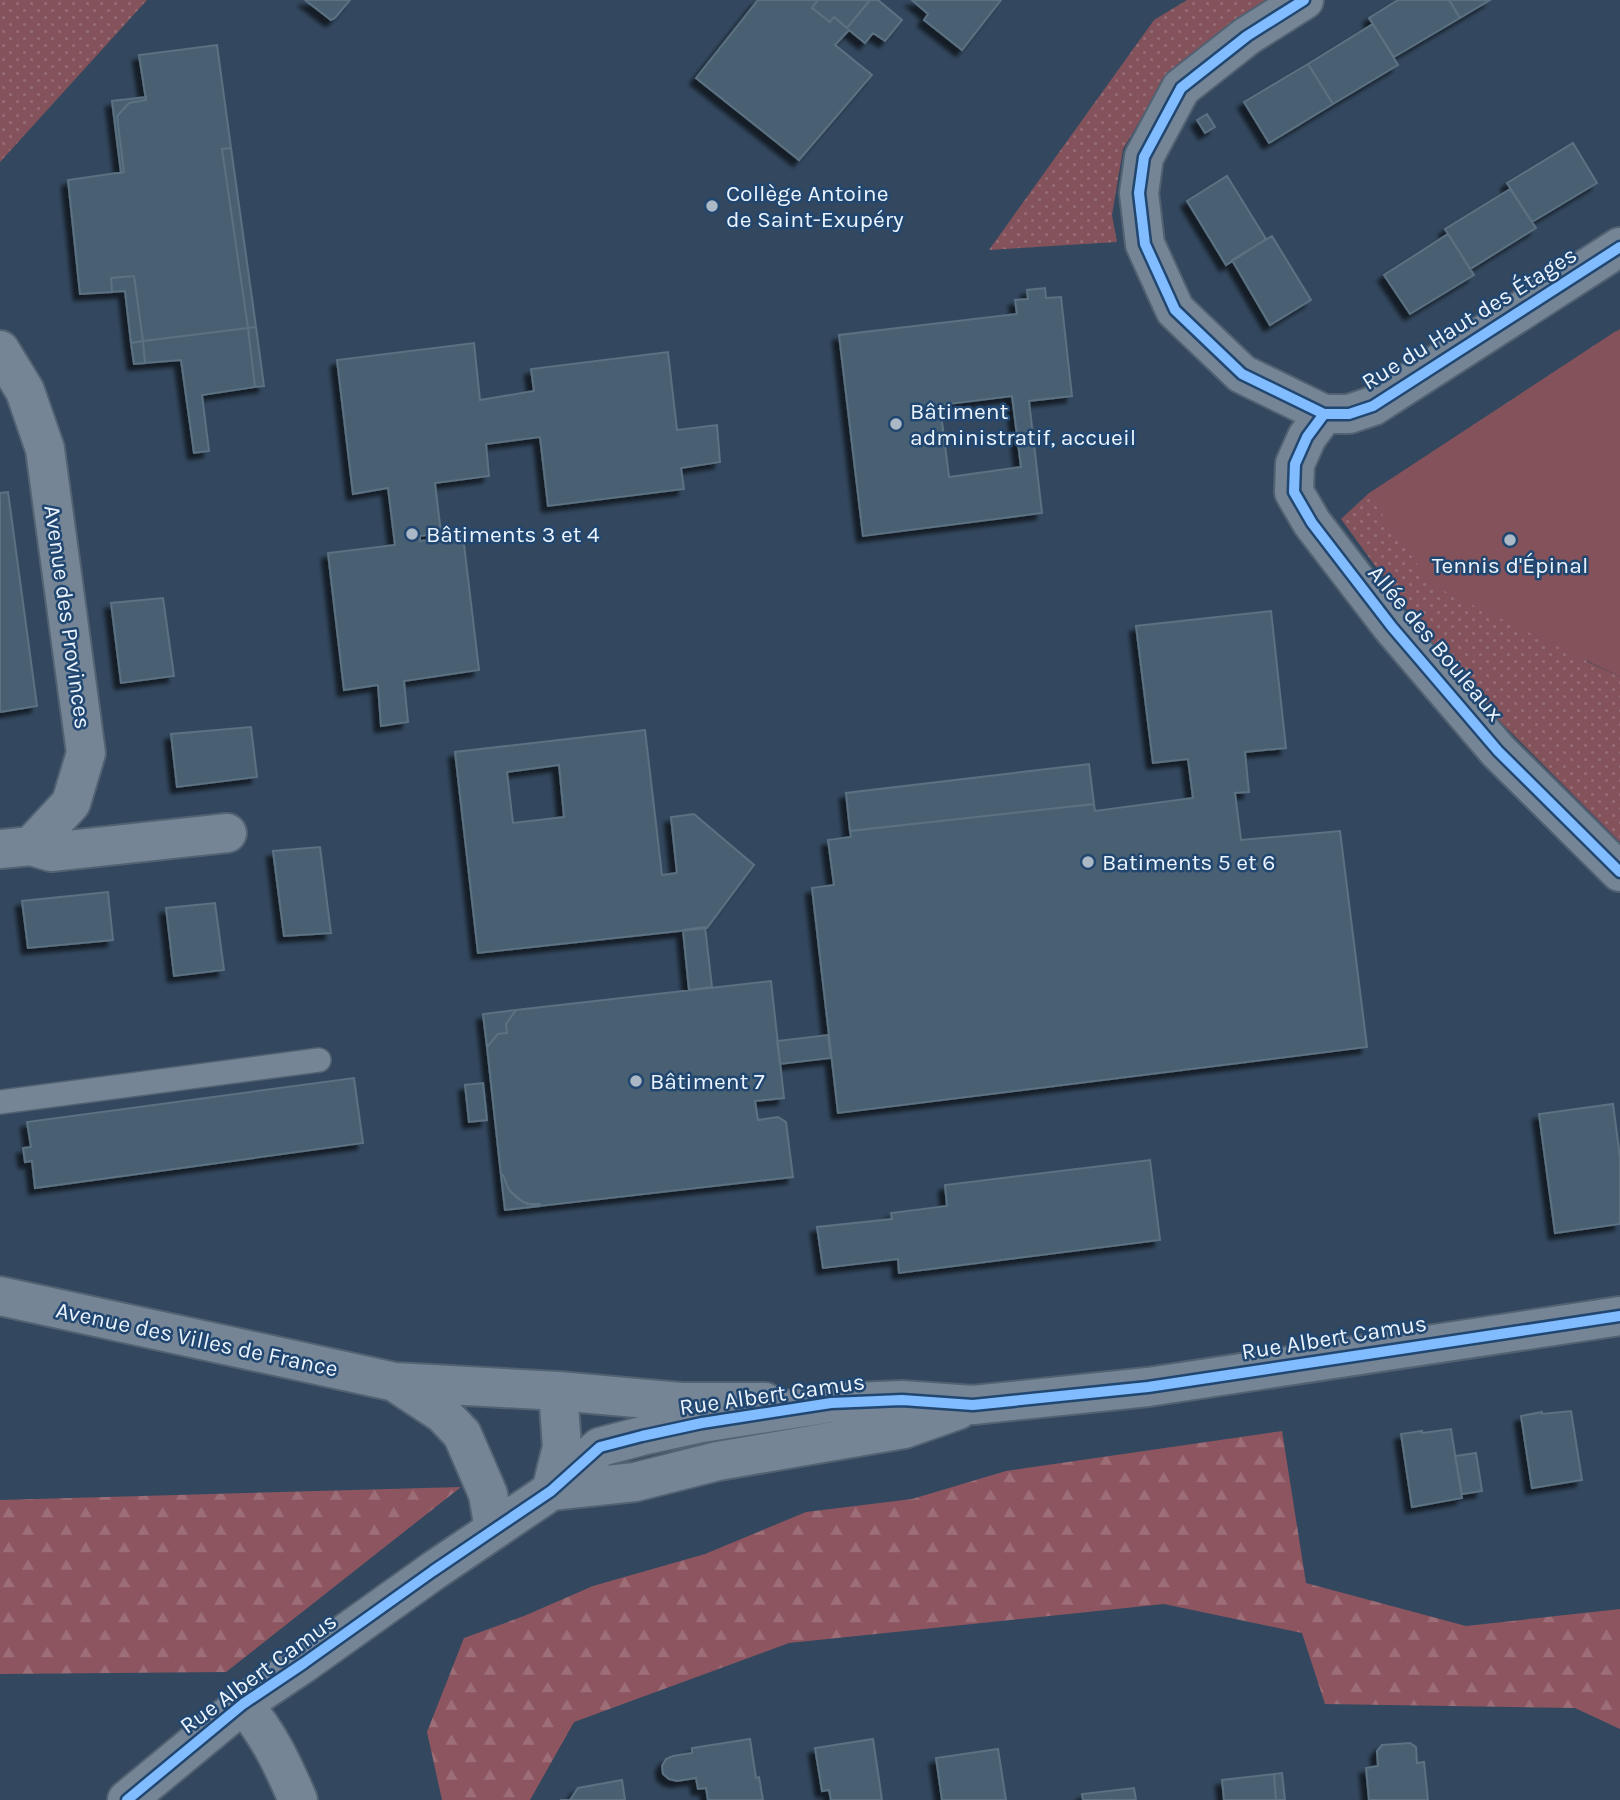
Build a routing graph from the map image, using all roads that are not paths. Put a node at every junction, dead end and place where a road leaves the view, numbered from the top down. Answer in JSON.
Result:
{"nodes":[{"id":1,"x":1304,"y":0,"type":"edge"},
{"id":2,"x":1620,"y":247,"type":"edge"},
{"id":3,"x":0,"y":350,"type":"edge"},
{"id":4,"x":1324,"y":414,"type":"junction"},
{"id":5,"x":227,"y":833,"type":"dead end"},
{"id":6,"x":16,"y":848,"type":"edge"},
{"id":7,"x":1620,"y":872,"type":"edge"},
{"id":8,"x":319,"y":1060,"type":"dead end"},
{"id":9,"x":0,"y":1102,"type":"edge"},
{"id":10,"x":0,"y":1297,"type":"edge"},
{"id":11,"x":1620,"y":1316,"type":"edge"},
{"id":12,"x":394,"y":1382,"type":"junction"},
{"id":13,"x":558,"y":1391,"type":"junction"},
{"id":14,"x":831,"y":1403,"type":"junction"},
{"id":15,"x":974,"y":1405,"type":"junction"},
{"id":16,"x":551,"y":1490,"type":"junction"},
{"id":17,"x":494,"y":1529,"type":"junction"},
{"id":18,"x":243,"y":1704,"type":"junction"},
{"id":19,"x":127,"y":1800,"type":"edge"},
{"id":20,"x":298,"y":1800,"type":"edge"}],
"edges":[{"from":1,"to":4,"type":"street"},
{"from":2,"to":4,"type":"street","name":"Rue du Haut des Étages"},
{"from":3,"to":6,"type":"street","name":"Avenue des Provinces"},
{"from":4,"to":7,"type":"street","name":"Allée des Bouleaux"},
{"from":5,"to":6,"type":"street"},
{"from":8,"to":9,"type":"lane"},
{"from":10,"to":12,"type":"street","name":"Avenue des Villes de France"},
{"from":11,"to":15,"type":"street","name":"Rue Albert Camus"},
{"from":12,"to":13,"type":"street","name":"Avenue des Villes de France"},
{"from":12,"to":17,"type":"street","name":"Avenue des Villes de France"},
{"from":13,"to":14,"type":"street","name":"Avenue des Villes de France"},
{"from":13,"to":16,"type":"street"},
{"from":14,"to":15,"type":"street","name":"Rue Albert Camus"},
{"from":14,"to":16,"type":"street","name":"Rue Albert Camus"},
{"from":15,"to":16,"type":"street","name":"Rue Albert Camus"},
{"from":16,"to":17,"type":"street","name":"Rue Albert Camus"},
{"from":17,"to":18,"type":"street","name":"Rue Albert Camus"},
{"from":18,"to":19,"type":"street","name":"Rue Albert Camus"},
{"from":18,"to":20,"type":"street"}]}
